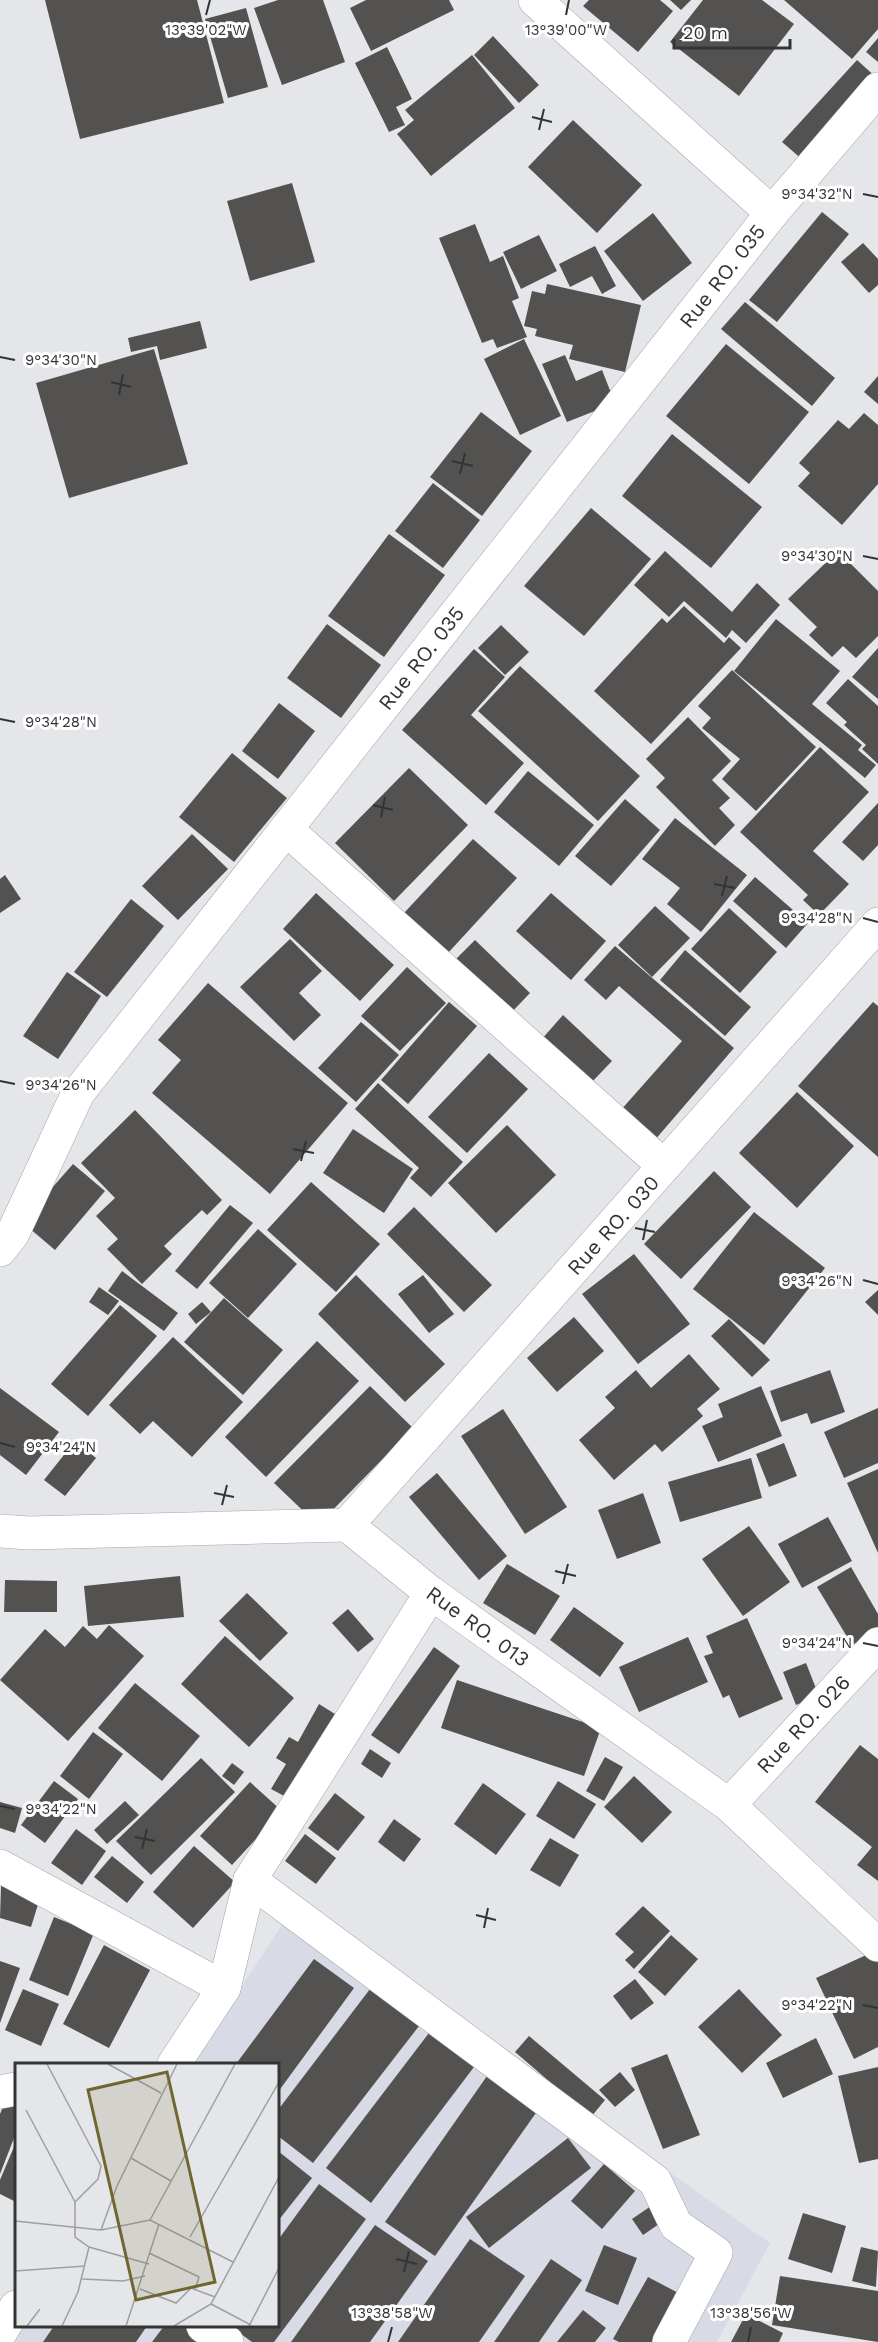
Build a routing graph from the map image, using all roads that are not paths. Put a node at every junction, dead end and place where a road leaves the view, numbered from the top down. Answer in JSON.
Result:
{"nodes":[{"id":1,"x":535,"y":0,"type":"edge"},
{"id":2,"x":878,"y":89,"type":"edge"},
{"id":3,"x":772,"y":213,"type":"junction"},
{"id":4,"x":286,"y":829,"type":"junction"},
{"id":5,"x":878,"y":924,"type":"edge"},
{"id":6,"x":664,"y":1166,"type":"junction"},
{"id":7,"x":0,"y":1250,"type":"edge"},
{"id":8,"x":347,"y":1525,"type":"junction"},
{"id":9,"x":0,"y":1531,"type":"edge"},
{"id":10,"x":431,"y":1593,"type":"junction"},
{"id":11,"x":878,"y":1644,"type":"edge"},
{"id":12,"x":729,"y":1805,"type":"junction"},
{"id":13,"x":0,"y":1866,"type":"edge"},
{"id":14,"x":250,"y":1880,"type":"junction"},
{"id":15,"x":878,"y":1945,"type":"edge"},
{"id":16,"x":224,"y":1988,"type":"junction"},
{"id":17,"x":175,"y":2063,"type":"edge"},
{"id":18,"x":15,"y":2089,"type":"edge"},
{"id":19,"x":0,"y":2092,"type":"edge"},
{"id":20,"x":15,"y":2309,"type":"edge"},
{"id":21,"x":206,"y":2327,"type":"edge"},
{"id":22,"x":0,"y":2333,"type":"edge"},
{"id":23,"x":228,"y":2342,"type":"edge"},
{"id":24,"x":669,"y":2342,"type":"edge"}],
"edges":[{"from":1,"to":3,"type":"street"},
{"from":2,"to":3,"type":"street","name":"Rue RO. 035"},
{"from":3,"to":4,"type":"street","name":"Rue RO. 035"},
{"from":4,"to":6,"type":"street"},
{"from":4,"to":7,"type":"street","name":"Rue RO. 035"},
{"from":5,"to":6,"type":"street","name":"Rue RO. 030"},
{"from":6,"to":8,"type":"street","name":"Rue RO. 030"},
{"from":8,"to":9,"type":"street"},
{"from":8,"to":10,"type":"street","name":"Rue RO. 013"},
{"from":10,"to":12,"type":"street","name":"Rue RO. 013"},
{"from":10,"to":14,"type":"street"},
{"from":11,"to":12,"type":"street","name":"Rue RO. 026"},
{"from":12,"to":15,"type":"street","name":"Rue RO. 013"},
{"from":13,"to":16,"type":"street"},
{"from":14,"to":16,"type":"street"},
{"from":14,"to":24,"type":"street"},
{"from":16,"to":17,"type":"street"},
{"from":18,"to":19,"type":"street"},
{"from":20,"to":22,"type":"street"},
{"from":21,"to":23,"type":"street"}]}
